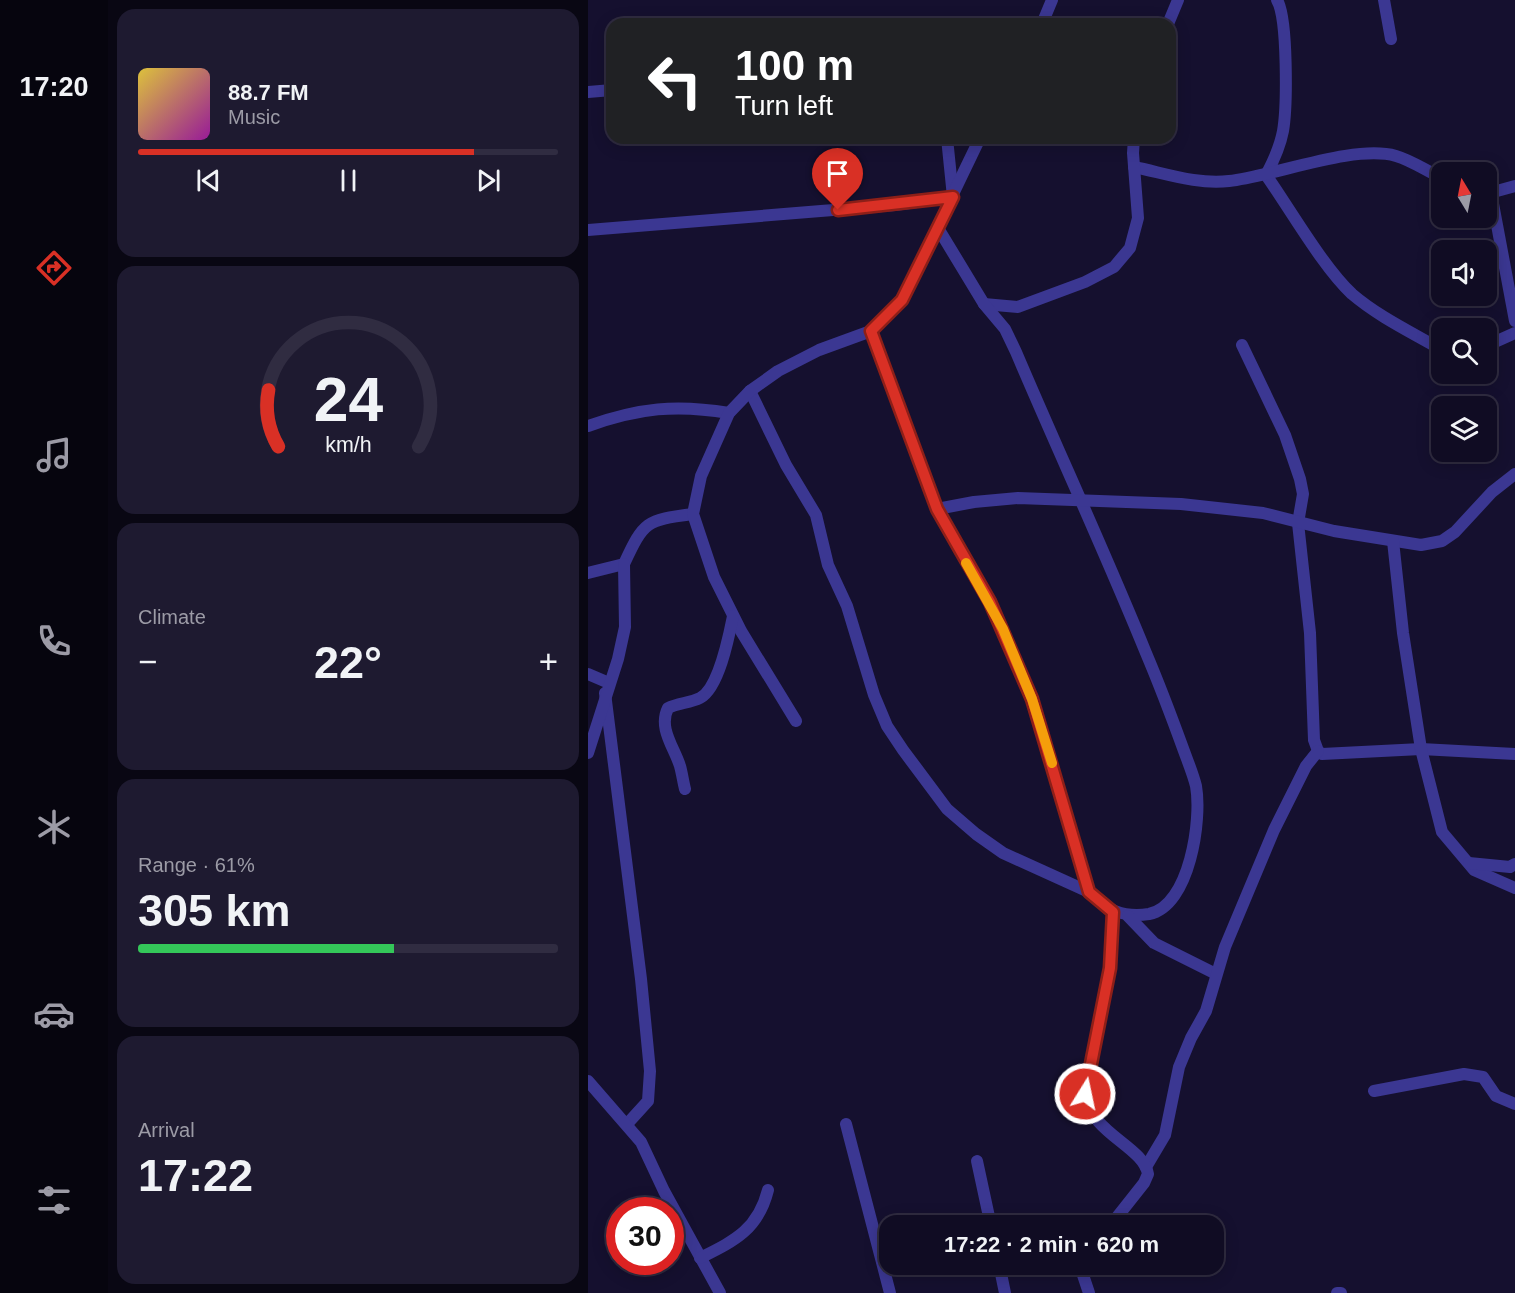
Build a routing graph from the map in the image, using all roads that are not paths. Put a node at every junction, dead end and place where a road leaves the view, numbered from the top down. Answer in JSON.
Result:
{"nodes":[{"id":1,"x":1052,"y":0,"type":"edge"},
{"id":2,"x":1178,"y":0,"type":"edge"},
{"id":3,"x":1277,"y":0,"type":"edge"},
{"id":4,"x":1384,"y":0,"type":"edge"},
{"id":5,"x":1044,"y":18,"type":"edge"},
{"id":6,"x":1170,"y":18,"type":"edge"},
{"id":7,"x":1391,"y":39,"type":"dead end"},
{"id":8,"x":606,"y":90,"type":"edge"},
{"id":9,"x":588,"y":92,"type":"edge"},
{"id":10,"x":948,"y":144,"type":"edge"},
{"id":11,"x":977,"y":144,"type":"edge"},
{"id":12,"x":1134,"y":144,"type":"edge"},
{"id":13,"x":1134,"y":167,"type":"junction"},
{"id":14,"x":1431,"y":172,"type":"edge"},
{"id":15,"x":1266,"y":174,"type":"junction"},
{"id":16,"x":1515,"y":186,"type":"edge"},
{"id":17,"x":1497,"y":191,"type":"edge"},
{"id":18,"x":953,"y":197,"type":"junction"},
{"id":19,"x":938,"y":228,"type":"junction"},
{"id":20,"x":1496,"y":228,"type":"edge"},
{"id":21,"x":588,"y":230,"type":"edge"},
{"id":22,"x":984,"y":304,"type":"junction"},
{"id":23,"x":1515,"y":321,"type":"edge"},
{"id":24,"x":871,"y":331,"type":"junction"},
{"id":25,"x":1515,"y":333,"type":"edge"},
{"id":26,"x":1497,"y":341,"type":"edge"},
{"id":27,"x":1431,"y":344,"type":"edge"},
{"id":28,"x":1242,"y":345,"type":"dead end"},
{"id":29,"x":750,"y":391,"type":"junction"},
{"id":30,"x":729,"y":413,"type":"junction"},
{"id":31,"x":588,"y":426,"type":"edge"},
{"id":32,"x":1515,"y":474,"type":"edge"},
{"id":33,"x":1083,"y":502,"type":"junction"},
{"id":34,"x":937,"y":509,"type":"junction"},
{"id":35,"x":693,"y":514,"type":"junction"},
{"id":36,"x":1298,"y":523,"type":"junction"},
{"id":37,"x":1393,"y":542,"type":"junction"},
{"id":38,"x":624,"y":564,"type":"junction"},
{"id":39,"x":588,"y":573,"type":"edge"},
{"id":40,"x":733,"y":616,"type":"junction"},
{"id":41,"x":588,"y":674,"type":"edge"},
{"id":42,"x":607,"y":688,"type":"junction"},
{"id":43,"x":796,"y":721,"type":"dead end"},
{"id":44,"x":1422,"y":749,"type":"junction"},
{"id":45,"x":1318,"y":751,"type":"junction"},
{"id":46,"x":588,"y":753,"type":"edge"},
{"id":47,"x":1515,"y":754,"type":"edge"},
{"id":48,"x":686,"y":789,"type":"dead end"},
{"id":49,"x":1464,"y":862,"type":"junction"},
{"id":50,"x":1515,"y":864,"type":"edge"},
{"id":51,"x":1515,"y":888,"type":"edge"},
{"id":52,"x":1089,"y":892,"type":"junction"},
{"id":53,"x":1113,"y":912,"type":"junction"},
{"id":54,"x":1128,"y":916,"type":"junction"},
{"id":55,"x":1216,"y":974,"type":"junction"},
{"id":56,"x":588,"y":1081,"type":"edge"},
{"id":57,"x":1374,"y":1090,"type":"dead end"},
{"id":58,"x":1515,"y":1104,"type":"edge"},
{"id":59,"x":628,"y":1123,"type":"junction"},
{"id":60,"x":846,"y":1124,"type":"dead end"},
{"id":61,"x":977,"y":1161,"type":"dead end"},
{"id":62,"x":1146,"y":1167,"type":"junction"},
{"id":63,"x":768,"y":1190,"type":"dead end"},
{"id":64,"x":989,"y":1215,"type":"edge"},
{"id":65,"x":1119,"y":1215,"type":"edge"},
{"id":66,"x":700,"y":1257,"type":"junction"},
{"id":67,"x":1001,"y":1275,"type":"edge"},
{"id":68,"x":1083,"y":1275,"type":"edge"},
{"id":69,"x":720,"y":1293,"type":"edge"},
{"id":70,"x":890,"y":1293,"type":"edge"},
{"id":71,"x":1005,"y":1293,"type":"edge"},
{"id":72,"x":1089,"y":1293,"type":"edge"},
{"id":73,"x":1336,"y":1293,"type":"edge"},
{"id":74,"x":1341,"y":1293,"type":"edge"}],
"edges":[{"from":1,"to":5,"type":"street"},
{"from":2,"to":6,"type":"street"},
{"from":3,"to":15,"type":"street"},
{"from":4,"to":7,"type":"street"},
{"from":8,"to":9,"type":"street"},
{"from":10,"to":18,"type":"street"},
{"from":11,"to":18,"type":"street"},
{"from":12,"to":13,"type":"street"},
{"from":13,"to":15,"type":"street"},
{"from":13,"to":22,"type":"street"},
{"from":14,"to":15,"type":"street"},
{"from":15,"to":27,"type":"street"},
{"from":16,"to":17,"type":"street"},
{"from":18,"to":19,"type":"street"},
{"from":18,"to":21,"type":"street"},
{"from":19,"to":22,"type":"street"},
{"from":19,"to":24,"type":"street"},
{"from":20,"to":23,"type":"street"},
{"from":22,"to":33,"type":"street"},
{"from":24,"to":29,"type":"street"},
{"from":24,"to":34,"type":"street"},
{"from":25,"to":26,"type":"street"},
{"from":28,"to":36,"type":"street"},
{"from":29,"to":30,"type":"street"},
{"from":29,"to":52,"type":"street"},
{"from":30,"to":31,"type":"street"},
{"from":30,"to":35,"type":"street"},
{"from":32,"to":37,"type":"street"},
{"from":33,"to":34,"type":"street"},
{"from":33,"to":36,"type":"street"},
{"from":33,"to":54,"type":"street"},
{"from":34,"to":52,"type":"street"},
{"from":35,"to":38,"type":"street"},
{"from":35,"to":40,"type":"street"},
{"from":36,"to":37,"type":"street"},
{"from":36,"to":45,"type":"street"},
{"from":37,"to":44,"type":"street"},
{"from":38,"to":39,"type":"street"},
{"from":38,"to":42,"type":"street"},
{"from":40,"to":43,"type":"street"},
{"from":40,"to":48,"type":"street"},
{"from":41,"to":42,"type":"street"},
{"from":42,"to":46,"type":"street"},
{"from":42,"to":59,"type":"street"},
{"from":44,"to":45,"type":"street"},
{"from":44,"to":47,"type":"street"},
{"from":44,"to":49,"type":"street"},
{"from":45,"to":55,"type":"street"},
{"from":49,"to":50,"type":"street"},
{"from":49,"to":51,"type":"street"},
{"from":52,"to":53,"type":"street"},
{"from":53,"to":54,"type":"street"},
{"from":53,"to":62,"type":"street"},
{"from":54,"to":55,"type":"street"},
{"from":55,"to":62,"type":"street"},
{"from":56,"to":59,"type":"street"},
{"from":57,"to":58,"type":"street"},
{"from":59,"to":66,"type":"street"},
{"from":60,"to":70,"type":"street"},
{"from":61,"to":64,"type":"street"},
{"from":62,"to":65,"type":"street"},
{"from":63,"to":66,"type":"street"},
{"from":66,"to":69,"type":"street"},
{"from":67,"to":71,"type":"street"},
{"from":68,"to":72,"type":"street"},
{"from":73,"to":74,"type":"street"}]}
